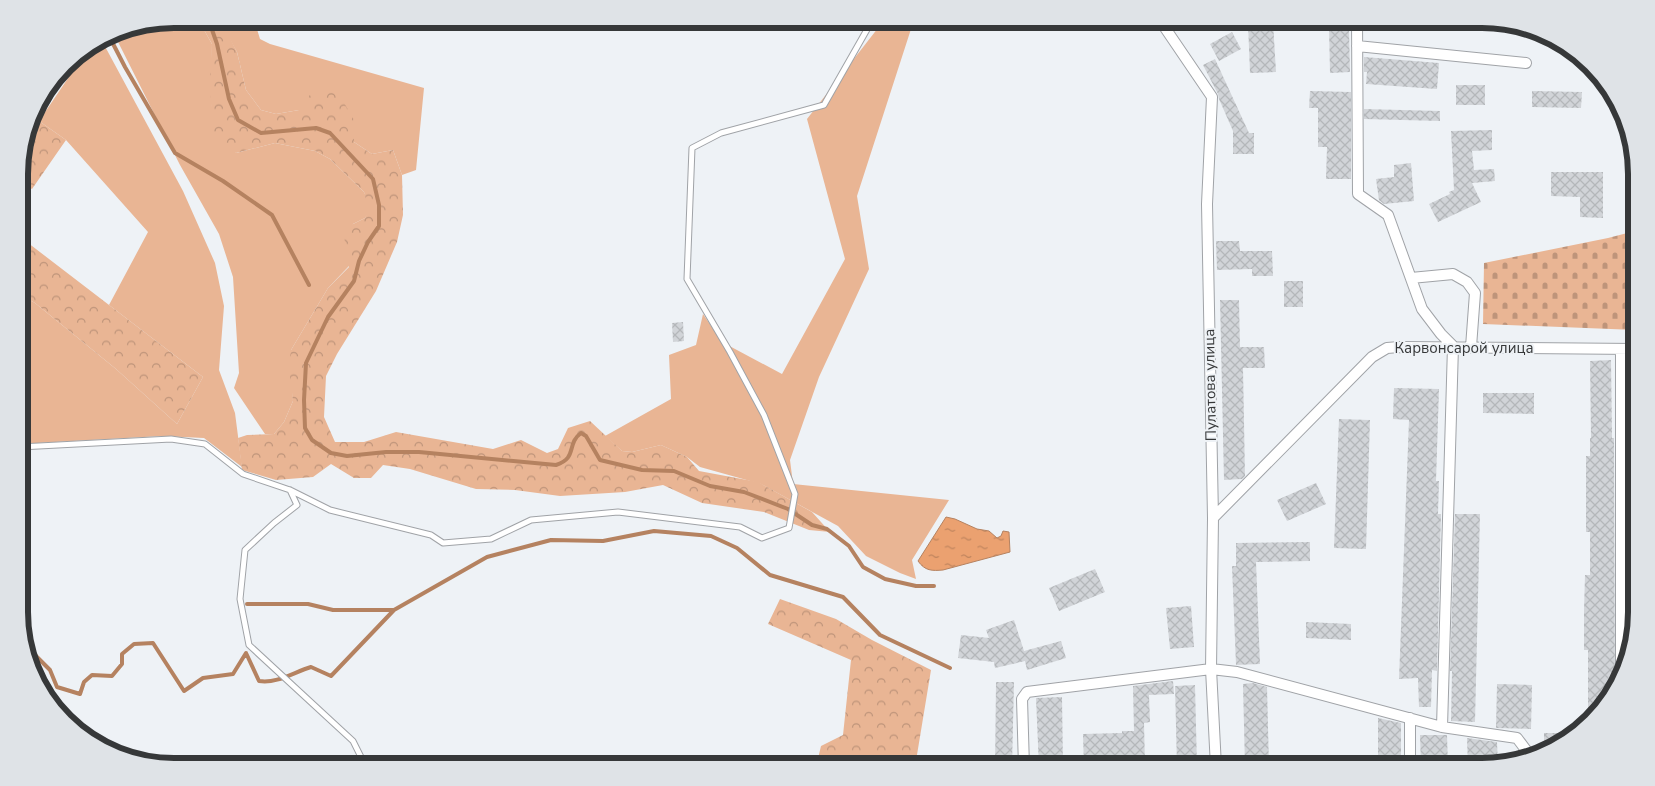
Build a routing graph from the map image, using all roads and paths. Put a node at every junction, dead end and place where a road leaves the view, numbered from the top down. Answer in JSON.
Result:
{"nodes":[{"id":1,"x":868,"y":27,"type":"edge"},
{"id":2,"x":1165,"y":27,"type":"edge"},
{"id":3,"x":1357,"y":27,"type":"edge"},
{"id":4,"x":1357,"y":46,"type":"junction"},
{"id":5,"x":1526,"y":63,"type":"dead end"},
{"id":6,"x":1411,"y":278,"type":"junction"},
{"id":7,"x":1453,"y":346,"type":"junction"},
{"id":8,"x":1471,"y":347,"type":"junction"},
{"id":9,"x":1621,"y":348,"type":"junction"},
{"id":10,"x":1628,"y":348,"type":"edge"},
{"id":11,"x":27,"y":447,"type":"edge"},
{"id":12,"x":290,"y":490,"type":"junction"},
{"id":13,"x":1213,"y":518,"type":"junction"},
{"id":14,"x":1621,"y":655,"type":"edge"},
{"id":15,"x":1211,"y":669,"type":"junction"},
{"id":16,"x":1410,"y":718,"type":"junction"},
{"id":17,"x":1442,"y":726,"type":"junction"},
{"id":18,"x":1527,"y":751,"type":"edge"},
{"id":19,"x":362,"y":758,"type":"edge"},
{"id":20,"x":1024,"y":758,"type":"edge"},
{"id":21,"x":1216,"y":758,"type":"edge"},
{"id":22,"x":1410,"y":758,"type":"edge"}],
"edges":[{"from":1,"to":12,"type":"lane"},
{"from":2,"to":13,"type":"street","name":"Пулатова улица"},
{"from":3,"to":4,"type":"street"},
{"from":4,"to":5,"type":"street"},
{"from":4,"to":6,"type":"street"},
{"from":6,"to":7,"type":"street"},
{"from":6,"to":8,"type":"street"},
{"from":7,"to":8,"type":"street","name":"Карвонсарой улица"},
{"from":7,"to":13,"type":"street","name":"Карвонсарой улица"},
{"from":7,"to":17,"type":"street"},
{"from":8,"to":9,"type":"street","name":"Карвонсарой улица"},
{"from":9,"to":10,"type":"street","name":"Карвонсарой улица"},
{"from":9,"to":14,"type":"street"},
{"from":11,"to":12,"type":"lane"},
{"from":12,"to":19,"type":"lane"},
{"from":13,"to":15,"type":"street","name":"Пулатова улица"},
{"from":15,"to":16,"type":"street"},
{"from":15,"to":20,"type":"street"},
{"from":15,"to":21,"type":"street","name":"Пулатова улица"},
{"from":16,"to":17,"type":"street"},
{"from":16,"to":22,"type":"street"},
{"from":17,"to":18,"type":"street"}]}
